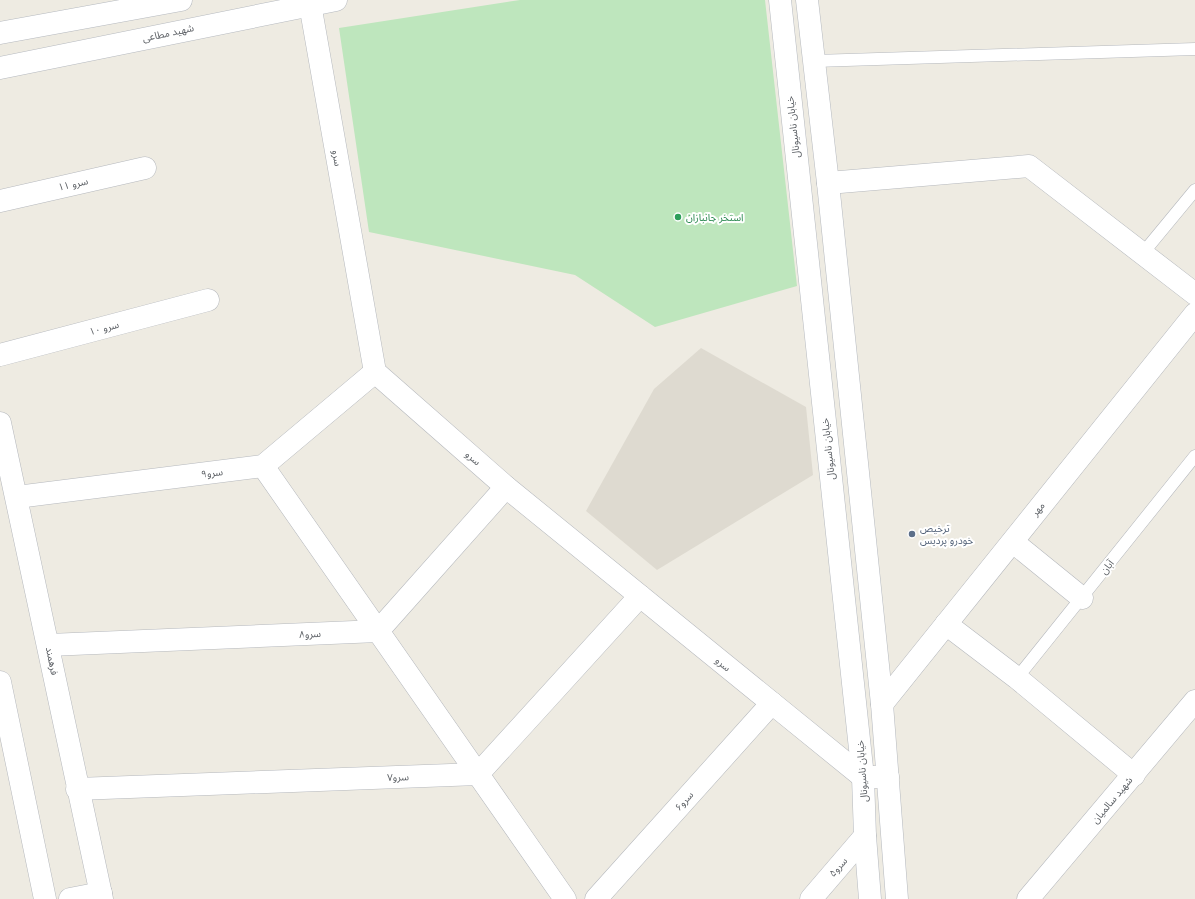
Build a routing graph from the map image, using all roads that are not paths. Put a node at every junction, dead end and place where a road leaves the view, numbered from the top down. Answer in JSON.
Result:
{"nodes":[{"id":1,"x":181,"y":0,"type":"edge"},
{"id":2,"x":336,"y":0,"type":"edge"},
{"id":3,"x":780,"y":0,"type":"edge"},
{"id":4,"x":807,"y":0,"type":"edge"},
{"id":5,"x":157,"y":2,"type":"edge"},
{"id":6,"x":310,"y":4,"type":"junction"},
{"id":7,"x":0,"y":33,"type":"edge"},
{"id":8,"x":1195,"y":49,"type":"edge"},
{"id":9,"x":815,"y":61,"type":"junction"},
{"id":10,"x":0,"y":68,"type":"edge"},
{"id":11,"x":145,"y":168,"type":"dead end"},
{"id":12,"x":828,"y":183,"type":"junction"},
{"id":13,"x":1195,"y":190,"type":"edge"},
{"id":14,"x":0,"y":201,"type":"edge"},
{"id":15,"x":1143,"y":253,"type":"junction"},
{"id":16,"x":1195,"y":294,"type":"edge"},
{"id":17,"x":208,"y":300,"type":"dead end"},
{"id":18,"x":1195,"y":314,"type":"edge"},
{"id":19,"x":0,"y":355,"type":"edge"},
{"id":20,"x":375,"y":372,"type":"junction"},
{"id":21,"x":0,"y":423,"type":"edge"},
{"id":22,"x":1195,"y":456,"type":"edge"},
{"id":23,"x":263,"y":466,"type":"junction"},
{"id":24,"x":506,"y":486,"type":"junction"},
{"id":25,"x":17,"y":497,"type":"junction"},
{"id":26,"x":1013,"y":542,"type":"junction"},
{"id":27,"x":640,"y":596,"type":"junction"},
{"id":28,"x":1082,"y":598,"type":"junction"},
{"id":29,"x":946,"y":624,"type":"junction"},
{"id":30,"x":378,"y":631,"type":"junction"},
{"id":31,"x":49,"y":645,"type":"junction"},
{"id":32,"x":1017,"y":678,"type":"junction"},
{"id":33,"x":0,"y":682,"type":"edge"},
{"id":34,"x":1195,"y":701,"type":"edge"},
{"id":35,"x":772,"y":703,"type":"junction"},
{"id":36,"x":882,"y":704,"type":"junction"},
{"id":37,"x":478,"y":774,"type":"junction"},
{"id":38,"x":1134,"y":775,"type":"junction"},
{"id":39,"x":863,"y":777,"type":"junction"},
{"id":40,"x":888,"y":777,"type":"junction"},
{"id":41,"x":77,"y":789,"type":"junction"},
{"id":42,"x":865,"y":836,"type":"junction"},
{"id":43,"x":102,"y":896,"type":"edge"},
{"id":44,"x":45,"y":899,"type":"edge"},
{"id":45,"x":70,"y":899,"type":"edge"},
{"id":46,"x":565,"y":899,"type":"edge"},
{"id":47,"x":596,"y":899,"type":"edge"},
{"id":48,"x":811,"y":899,"type":"edge"},
{"id":49,"x":870,"y":899,"type":"edge"},
{"id":50,"x":898,"y":899,"type":"edge"},
{"id":51,"x":1028,"y":899,"type":"edge"}],
"edges":[{"from":1,"to":5,"type":"street"},
{"from":2,"to":6,"type":"street","name":"شهید مطاعی"},
{"from":3,"to":39,"type":"street","name":"خیابان ناسیونال"},
{"from":4,"to":9,"type":"street"},
{"from":5,"to":7,"type":"street"},
{"from":6,"to":10,"type":"street","name":"شهید مطاعی"},
{"from":6,"to":20,"type":"street","name":"سرو"},
{"from":8,"to":9,"type":"lane"},
{"from":9,"to":12,"type":"street"},
{"from":11,"to":14,"type":"street","name":"۱۱ سرو"},
{"from":12,"to":15,"type":"street"},
{"from":12,"to":36,"type":"street"},
{"from":13,"to":15,"type":"lane"},
{"from":15,"to":16,"type":"street"},
{"from":17,"to":19,"type":"street","name":"سرو ۱۰"},
{"from":18,"to":26,"type":"street","name":"مهر"},
{"from":20,"to":23,"type":"street"},
{"from":20,"to":24,"type":"street","name":"سرو"},
{"from":21,"to":25,"type":"street","name":"فرهمند"},
{"from":22,"to":28,"type":"lane","name":"آبان"},
{"from":23,"to":25,"type":"street","name":"سرو۹"},
{"from":23,"to":30,"type":"street"},
{"from":24,"to":27,"type":"street","name":"سرو"},
{"from":24,"to":30,"type":"street"},
{"from":25,"to":31,"type":"street","name":"فرهمند"},
{"from":26,"to":28,"type":"street"},
{"from":26,"to":29,"type":"street","name":"مهر"},
{"from":27,"to":35,"type":"street","name":"سرو"},
{"from":27,"to":37,"type":"street"},
{"from":28,"to":32,"type":"lane","name":"آبان"},
{"from":29,"to":32,"type":"street"},
{"from":29,"to":36,"type":"street","name":"مهر"},
{"from":30,"to":31,"type":"street","name":"سرو۸"},
{"from":30,"to":37,"type":"street"},
{"from":31,"to":41,"type":"street","name":"فرهمند"},
{"from":32,"to":38,"type":"street"},
{"from":33,"to":44,"type":"street"},
{"from":34,"to":38,"type":"street","name":"شهید سالمیان"},
{"from":35,"to":39,"type":"street","name":"سرو"},
{"from":35,"to":47,"type":"street","name":"سرو۶"},
{"from":36,"to":40,"type":"street"},
{"from":37,"to":41,"type":"street","name":"سرو۷"},
{"from":37,"to":46,"type":"street"},
{"from":38,"to":51,"type":"street","name":"شهید سالمیان"},
{"from":39,"to":40,"type":"street"},
{"from":39,"to":42,"type":"street","name":"خیابان ناسیونال"},
{"from":40,"to":50,"type":"street"},
{"from":41,"to":43,"type":"street","name":"فرهمند"},
{"from":42,"to":48,"type":"street","name":"سرو۵"},
{"from":42,"to":49,"type":"street","name":"خیابان ناسیونال"},
{"from":43,"to":45,"type":"street"}]}
